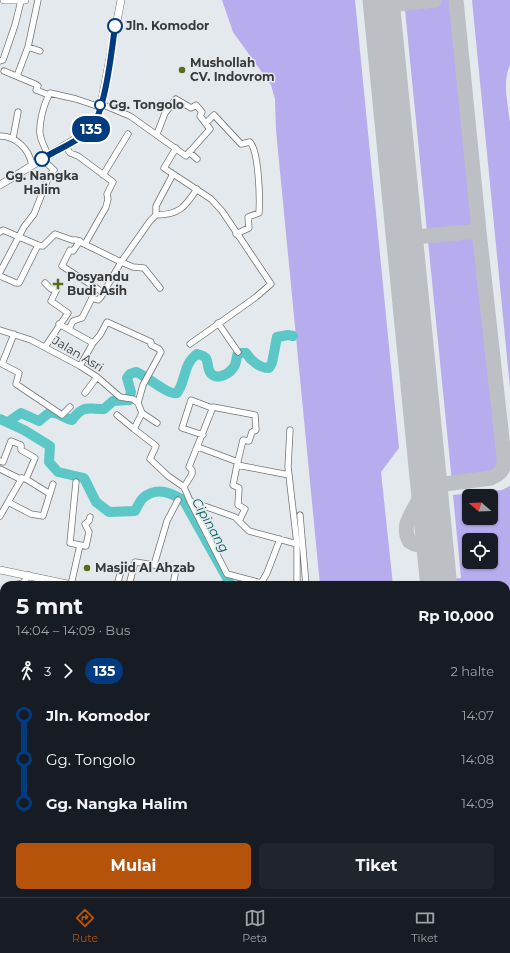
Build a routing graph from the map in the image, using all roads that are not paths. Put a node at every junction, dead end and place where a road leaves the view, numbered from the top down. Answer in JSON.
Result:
{"nodes":[{"id":1,"x":4,"y":0,"type":"edge"},
{"id":2,"x":21,"y":0,"type":"edge"},
{"id":3,"x":25,"y":0,"type":"edge"},
{"id":4,"x":38,"y":0,"type":"edge"},
{"id":5,"x":121,"y":0,"type":"edge"},
{"id":6,"x":28,"y":47,"type":"junction"},
{"id":7,"x":40,"y":51,"type":"dead end"},
{"id":8,"x":0,"y":61,"type":"edge"},
{"id":9,"x":4,"y":71,"type":"dead end"},
{"id":10,"x":17,"y":76,"type":"junction"},
{"id":11,"x":49,"y":95,"type":"junction"},
{"id":12,"x":100,"y":106,"type":"junction"},
{"id":13,"x":18,"y":112,"type":"dead end"},
{"id":14,"x":206,"y":123,"type":"junction"},
{"id":15,"x":128,"y":134,"type":"dead end"},
{"id":16,"x":157,"y":134,"type":"junction"},
{"id":17,"x":0,"y":136,"type":"edge"},
{"id":18,"x":13,"y":138,"type":"junction"},
{"id":19,"x":65,"y":145,"type":"junction"},
{"id":20,"x":176,"y":148,"type":"junction"},
{"id":21,"x":187,"y":154,"type":"junction"},
{"id":22,"x":45,"y":157,"type":"junction"},
{"id":23,"x":197,"y":160,"type":"dead end"},
{"id":24,"x":32,"y":165,"type":"junction"},
{"id":25,"x":172,"y":174,"type":"junction"},
{"id":26,"x":103,"y":175,"type":"junction"},
{"id":27,"x":0,"y":185,"type":"edge"},
{"id":28,"x":197,"y":189,"type":"junction"},
{"id":29,"x":156,"y":215,"type":"junction"},
{"id":30,"x":0,"y":232,"type":"edge"},
{"id":31,"x":236,"y":234,"type":"junction"},
{"id":32,"x":18,"y":238,"type":"junction"},
{"id":33,"x":83,"y":243,"type":"junction"},
{"id":34,"x":38,"y":245,"type":"junction"},
{"id":35,"x":121,"y":262,"type":"junction"},
{"id":36,"x":0,"y":272,"type":"edge"},
{"id":37,"x":0,"y":276,"type":"edge"},
{"id":38,"x":45,"y":283,"type":"dead end"},
{"id":39,"x":160,"y":288,"type":"dead end"},
{"id":40,"x":104,"y":293,"type":"junction"},
{"id":41,"x":218,"y":323,"type":"junction"},
{"id":42,"x":59,"y":324,"type":"junction"},
{"id":43,"x":0,"y":330,"type":"edge"},
{"id":44,"x":69,"y":330,"type":"junction"},
{"id":45,"x":14,"y":334,"type":"junction"},
{"id":46,"x":93,"y":343,"type":"junction"},
{"id":47,"x":190,"y":344,"type":"dead end"},
{"id":48,"x":45,"y":347,"type":"junction"},
{"id":49,"x":238,"y":352,"type":"dead end"},
{"id":50,"x":80,"y":366,"type":"junction"},
{"id":51,"x":96,"y":377,"type":"junction"},
{"id":52,"x":85,"y":392,"type":"dead end"},
{"id":53,"x":136,"y":401,"type":"junction"},
{"id":54,"x":70,"y":407,"type":"dead end"},
{"id":55,"x":212,"y":408,"type":"junction"},
{"id":56,"x":142,"y":413,"type":"junction"},
{"id":57,"x":117,"y":415,"type":"dead end"},
{"id":58,"x":157,"y":423,"type":"dead end"},
{"id":59,"x":134,"y":428,"type":"junction"},
{"id":60,"x":290,"y":430,"type":"dead end"},
{"id":61,"x":203,"y":435,"type":"junction"},
{"id":62,"x":198,"y":447,"type":"junction"},
{"id":63,"x":237,"y":463,"type":"junction"},
{"id":64,"x":1,"y":465,"type":"edge"},
{"id":65,"x":289,"y":475,"type":"junction"},
{"id":66,"x":24,"y":479,"type":"junction"},
{"id":67,"x":76,"y":482,"type":"dead end"},
{"id":68,"x":53,"y":484,"type":"dead end"},
{"id":69,"x":184,"y":487,"type":"junction"},
{"id":70,"x":50,"y":494,"type":"junction"},
{"id":71,"x":178,"y":500,"type":"dead end"},
{"id":72,"x":190,"y":501,"type":"junction"},
{"id":73,"x":8,"y":502,"type":"junction"},
{"id":74,"x":300,"y":514,"type":"dead end"},
{"id":75,"x":0,"y":516,"type":"edge"},
{"id":76,"x":90,"y":517,"type":"dead end"},
{"id":77,"x":239,"y":521,"type":"junction"},
{"id":78,"x":280,"y":539,"type":"junction"},
{"id":79,"x":297,"y":544,"type":"junction"},
{"id":80,"x":80,"y":545,"type":"junction"},
{"id":81,"x":154,"y":565,"type":"junction"},
{"id":82,"x":0,"y":570,"type":"edge"},
{"id":83,"x":122,"y":571,"type":"dead end"},
{"id":84,"x":29,"y":575,"type":"junction"},
{"id":85,"x":26,"y":581,"type":"edge"},
{"id":86,"x":54,"y":581,"type":"edge"},
{"id":87,"x":72,"y":581,"type":"edge"},
{"id":88,"x":118,"y":581,"type":"edge"},
{"id":89,"x":130,"y":581,"type":"edge"},
{"id":90,"x":174,"y":581,"type":"edge"},
{"id":91,"x":250,"y":581,"type":"edge"},
{"id":92,"x":262,"y":581,"type":"edge"},
{"id":93,"x":297,"y":581,"type":"edge"},
{"id":94,"x":306,"y":581,"type":"edge"}],
"edges":[{"from":1,"to":2,"type":"street"},
{"from":2,"to":3,"type":"street"},
{"from":2,"to":8,"type":"street"},
{"from":4,"to":6,"type":"street"},
{"from":5,"to":12,"type":"street"},
{"from":6,"to":7,"type":"street"},
{"from":6,"to":10,"type":"street"},
{"from":9,"to":10,"type":"street"},
{"from":10,"to":11,"type":"street"},
{"from":11,"to":12,"type":"street"},
{"from":11,"to":22,"type":"street"},
{"from":12,"to":16,"type":"street"},
{"from":12,"to":19,"type":"street"},
{"from":13,"to":18,"type":"street"},
{"from":14,"to":16,"type":"street"},
{"from":14,"to":21,"type":"street"},
{"from":14,"to":31,"type":"street"},
{"from":15,"to":26,"type":"street"},
{"from":16,"to":20,"type":"street"},
{"from":17,"to":18,"type":"street"},
{"from":18,"to":24,"type":"street"},
{"from":19,"to":22,"type":"street"},
{"from":19,"to":26,"type":"street"},
{"from":20,"to":21,"type":"street"},
{"from":20,"to":25,"type":"street"},
{"from":21,"to":23,"type":"street"},
{"from":22,"to":24,"type":"street"},
{"from":22,"to":32,"type":"street"},
{"from":24,"to":27,"type":"street"},
{"from":25,"to":28,"type":"street"},
{"from":25,"to":29,"type":"street"},
{"from":26,"to":33,"type":"street"},
{"from":28,"to":29,"type":"street"},
{"from":28,"to":31,"type":"street"},
{"from":29,"to":35,"type":"street"},
{"from":30,"to":32,"type":"street"},
{"from":31,"to":41,"type":"street"},
{"from":32,"to":34,"type":"street"},
{"from":32,"to":36,"type":"street"},
{"from":33,"to":34,"type":"street"},
{"from":33,"to":35,"type":"street"},
{"from":33,"to":40,"type":"street"},
{"from":34,"to":37,"type":"street"},
{"from":35,"to":39,"type":"street"},
{"from":35,"to":40,"type":"street"},
{"from":38,"to":42,"type":"street"},
{"from":40,"to":44,"type":"street"},
{"from":41,"to":47,"type":"street"},
{"from":41,"to":49,"type":"street"},
{"from":42,"to":44,"type":"street"},
{"from":42,"to":48,"type":"street"},
{"from":43,"to":45,"type":"street","name":"Jalan Asri"},
{"from":44,"to":46,"type":"street"},
{"from":45,"to":48,"type":"street","name":"Jalan Asri"},
{"from":45,"to":54,"type":"street"},
{"from":46,"to":50,"type":"street"},
{"from":46,"to":53,"type":"street"},
{"from":48,"to":50,"type":"street","name":"Jalan Asri"},
{"from":50,"to":51,"type":"street","name":"Jalan Asri"},
{"from":51,"to":52,"type":"street"},
{"from":51,"to":53,"type":"street","name":"Jalan Asri"},
{"from":53,"to":56,"type":"street"},
{"from":55,"to":61,"type":"street"},
{"from":55,"to":61,"type":"street"},
{"from":55,"to":63,"type":"street"},
{"from":56,"to":58,"type":"street"},
{"from":56,"to":59,"type":"street"},
{"from":57,"to":59,"type":"street"},
{"from":59,"to":69,"type":"street"},
{"from":60,"to":65,"type":"street"},
{"from":61,"to":62,"type":"street"},
{"from":62,"to":63,"type":"street"},
{"from":62,"to":69,"type":"street"},
{"from":63,"to":65,"type":"street"},
{"from":63,"to":77,"type":"street"},
{"from":64,"to":66,"type":"street"},
{"from":64,"to":66,"type":"street"},
{"from":65,"to":79,"type":"street"},
{"from":66,"to":70,"type":"street"},
{"from":66,"to":73,"type":"street"},
{"from":67,"to":80,"type":"street"},
{"from":68,"to":70,"type":"street"},
{"from":69,"to":72,"type":"street"},
{"from":70,"to":73,"type":"street"},
{"from":71,"to":81,"type":"street"},
{"from":72,"to":77,"type":"street"},
{"from":72,"to":91,"type":"street"},
{"from":73,"to":75,"type":"street"},
{"from":74,"to":94,"type":"street"},
{"from":76,"to":80,"type":"street"},
{"from":77,"to":78,"type":"street"},
{"from":78,"to":79,"type":"street"},
{"from":78,"to":92,"type":"street"},
{"from":79,"to":93,"type":"street"},
{"from":80,"to":87,"type":"street"},
{"from":81,"to":89,"type":"street"},
{"from":81,"to":90,"type":"street"},
{"from":82,"to":84,"type":"street"},
{"from":83,"to":88,"type":"street"},
{"from":84,"to":85,"type":"street"},
{"from":84,"to":86,"type":"street"}]}
